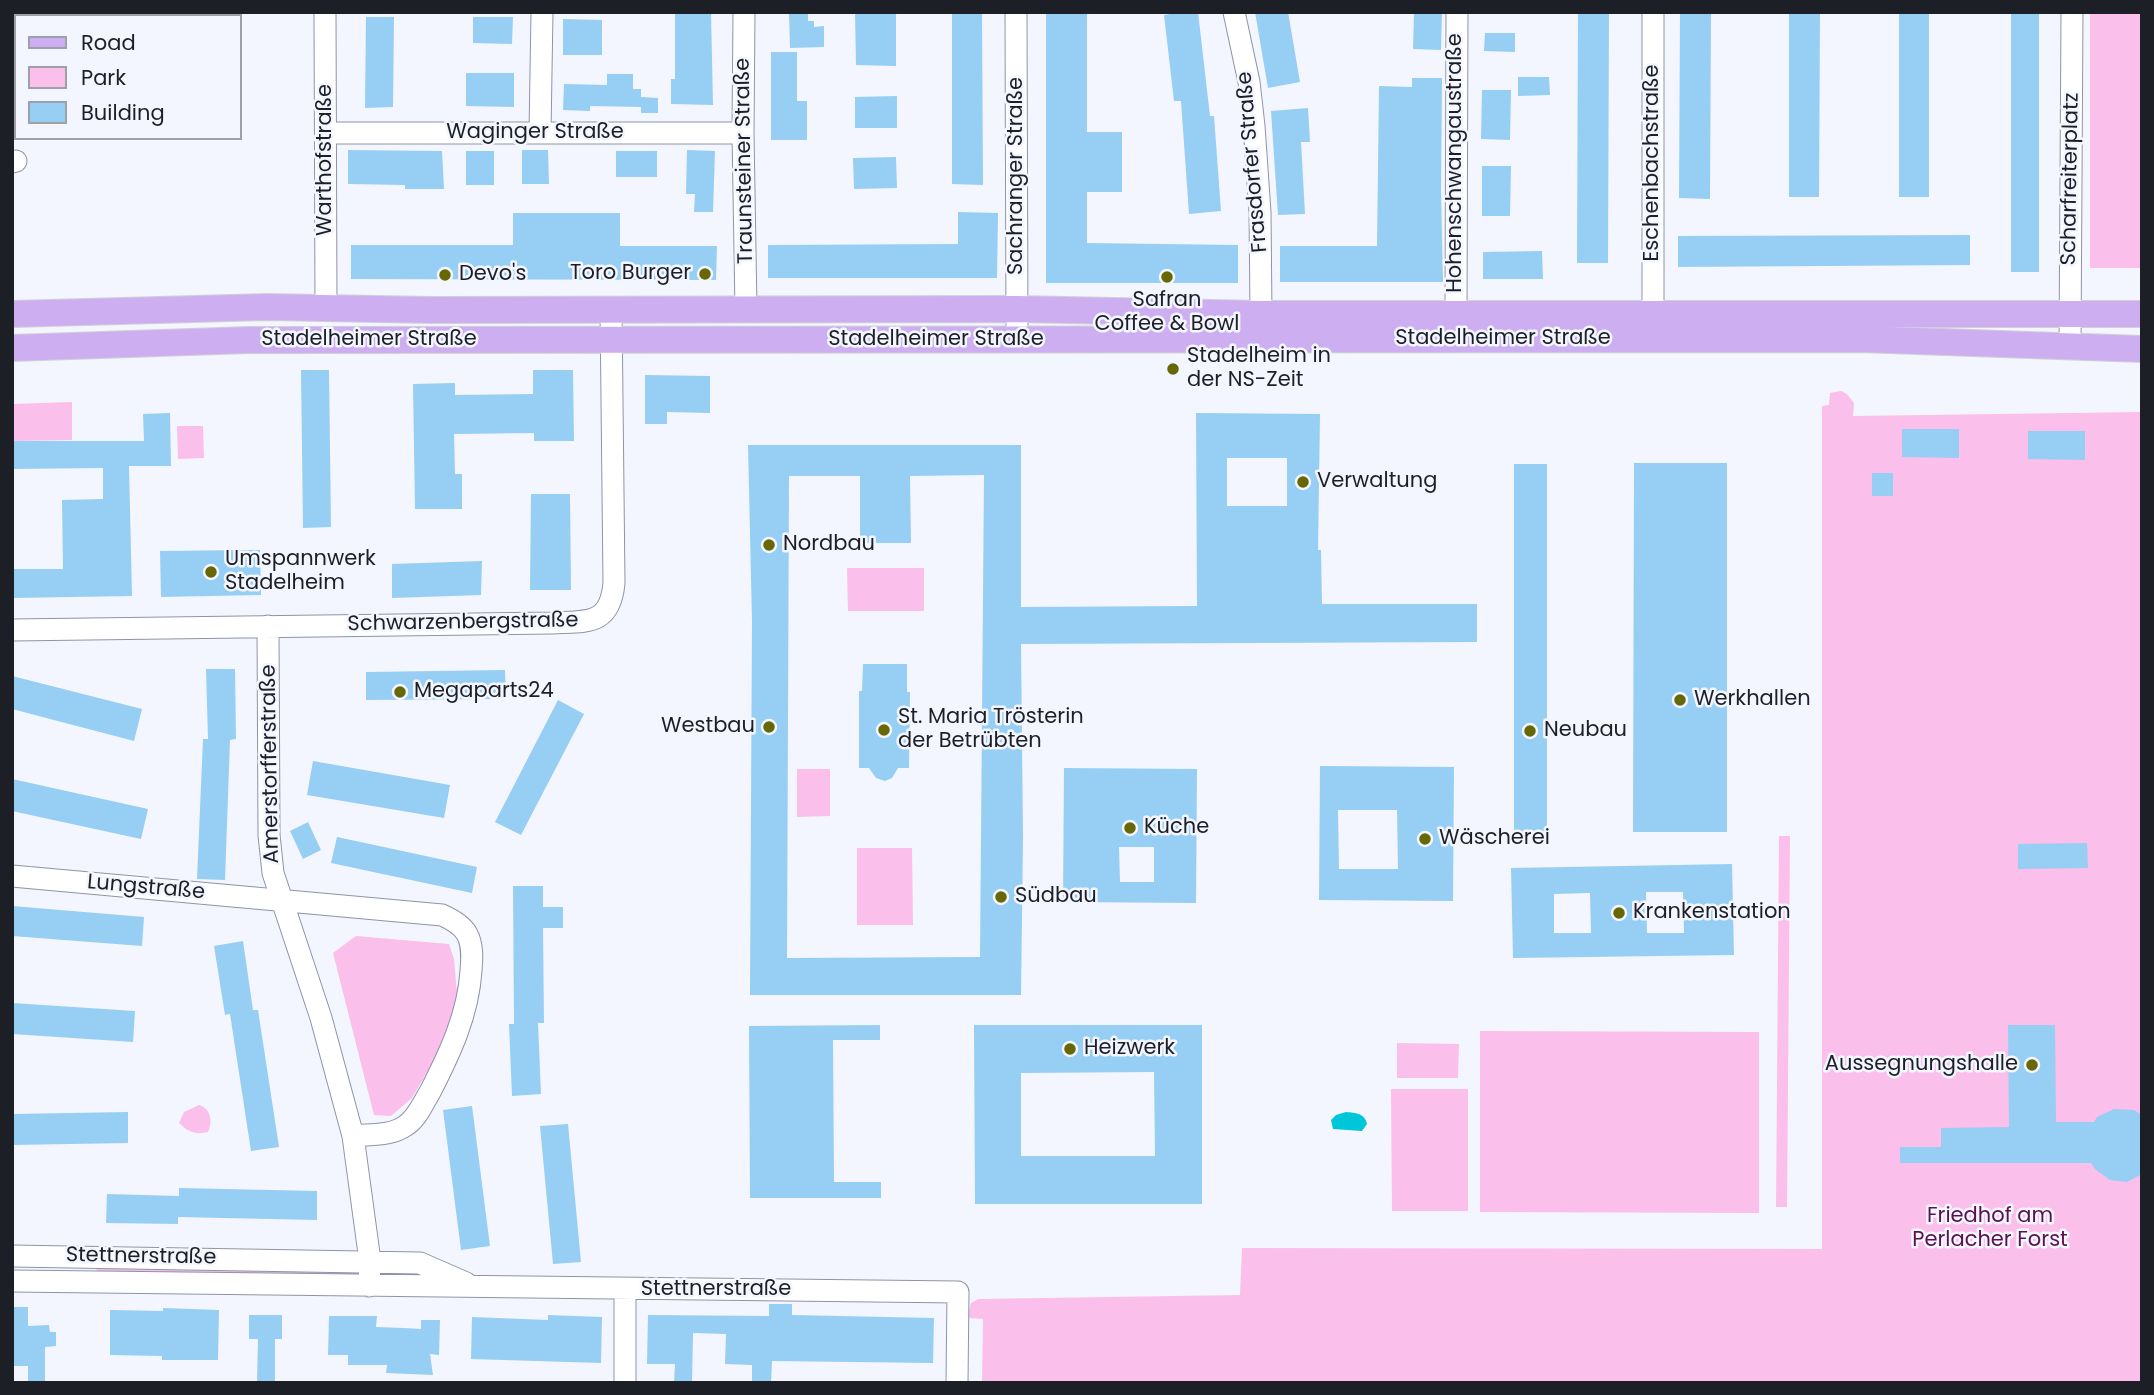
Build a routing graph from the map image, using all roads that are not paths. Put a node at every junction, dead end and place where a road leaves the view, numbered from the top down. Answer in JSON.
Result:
{"nodes":[{"id":1,"x":325,"y":12,"type":"edge"},
{"id":2,"x":542,"y":12,"type":"edge"},
{"id":3,"x":744,"y":12,"type":"edge"},
{"id":4,"x":1016,"y":12,"type":"edge"},
{"id":5,"x":1234,"y":12,"type":"edge"},
{"id":6,"x":1457,"y":12,"type":"edge"},
{"id":7,"x":1653,"y":12,"type":"edge"},
{"id":8,"x":2072,"y":12,"type":"edge"},
{"id":9,"x":326,"y":133,"type":"junction"},
{"id":10,"x":540,"y":133,"type":"junction"},
{"id":11,"x":743,"y":133,"type":"junction"},
{"id":12,"x":326,"y":308,"type":"junction"},
{"id":13,"x":611,"y":309,"type":"junction"},
{"id":14,"x":1017,"y":309,"type":"junction"},
{"id":15,"x":746,"y":310,"type":"junction"},
{"id":16,"x":1653,"y":313,"type":"junction"},
{"id":17,"x":2070,"y":313,"type":"junction"},
{"id":18,"x":12,"y":314,"type":"edge"},
{"id":19,"x":1261,"y":314,"type":"junction"},
{"id":20,"x":1456,"y":314,"type":"junction"},
{"id":21,"x":2142,"y":314,"type":"edge"},
{"id":22,"x":1860,"y":326,"type":"junction"},
{"id":23,"x":611,"y":340,"type":"junction"},
{"id":24,"x":1017,"y":340,"type":"junction"},
{"id":25,"x":2070,"y":345,"type":"junction"},
{"id":26,"x":52,"y":346,"type":"junction"},
{"id":27,"x":12,"y":348,"type":"edge"},
{"id":28,"x":2142,"y":349,"type":"edge"},
{"id":29,"x":12,"y":369,"type":"edge"},
{"id":30,"x":268,"y":626,"type":"junction"},
{"id":31,"x":12,"y":630,"type":"edge"},
{"id":32,"x":12,"y":876,"type":"edge"},
{"id":33,"x":281,"y":900,"type":"junction"},
{"id":34,"x":353,"y":1136,"type":"junction"},
{"id":35,"x":12,"y":1256,"type":"edge"},
{"id":36,"x":370,"y":1261,"type":"junction"},
{"id":37,"x":12,"y":1281,"type":"edge"},
{"id":38,"x":369,"y":1286,"type":"junction"},
{"id":39,"x":474,"y":1287,"type":"junction"},
{"id":40,"x":625,"y":1289,"type":"junction"},
{"id":41,"x":625,"y":1383,"type":"edge"},
{"id":42,"x":957,"y":1383,"type":"edge"}],
"edges":[{"from":1,"to":9,"type":"street","name":"Warthofstraße"},
{"from":2,"to":10,"type":"street"},
{"from":3,"to":11,"type":"street","name":"Traunsteiner Straße"},
{"from":4,"to":14,"type":"street","name":"Sachranger Straße"},
{"from":5,"to":19,"type":"street","name":"Frasdorfer Straße"},
{"from":6,"to":20,"type":"street","name":"Hohenschwangaustraße"},
{"from":7,"to":16,"type":"street","name":"Eschenbachstraße"},
{"from":8,"to":17,"type":"street","name":"Scharfreiterplatz"},
{"from":9,"to":10,"type":"street","name":"Waginger Straße"},
{"from":9,"to":12,"type":"street","name":"Warthofstraße"},
{"from":10,"to":11,"type":"street","name":"Waginger Straße"},
{"from":11,"to":15,"type":"street","name":"Traunsteiner Straße"},
{"from":12,"to":13,"type":"main road","name":"Stadelheimer Straße"},
{"from":12,"to":18,"type":"main road","name":"Stadelheimer Straße"},
{"from":13,"to":15,"type":"main road","name":"Stadelheimer Straße"},
{"from":13,"to":23,"type":"street","name":"Schwarzenbergstraße"},
{"from":14,"to":15,"type":"main road","name":"Stadelheimer Straße"},
{"from":14,"to":19,"type":"main road","name":"Stadelheimer Straße"},
{"from":14,"to":24,"type":"street","name":"Sachranger Straße"},
{"from":16,"to":20,"type":"main road","name":"Stadelheimer Straße"},
{"from":16,"to":22,"type":"main road","name":"Stadelheimer Straße"},
{"from":17,"to":21,"type":"main road","name":"Stadelheimer Straße"},
{"from":17,"to":22,"type":"main road","name":"Stadelheimer Straße"},
{"from":17,"to":25,"type":"street","name":"Scharfreiterplatz"},
{"from":19,"to":20,"type":"main road","name":"Stadelheimer Straße"},
{"from":22,"to":24,"type":"main road","name":"Stadelheimer Straße"},
{"from":22,"to":25,"type":"main road","name":"Stadelheimer Straße"},
{"from":23,"to":24,"type":"main road","name":"Stadelheimer Straße"},
{"from":23,"to":26,"type":"main road","name":"Stadelheimer Straße"},
{"from":23,"to":30,"type":"street","name":"Schwarzenbergstraße"},
{"from":25,"to":28,"type":"main road","name":"Stadelheimer Straße"},
{"from":26,"to":27,"type":"main road","name":"Stadelheimer Straße"},
{"from":26,"to":29,"type":"main road"},
{"from":30,"to":31,"type":"street","name":"Schwarzenbergstraße"},
{"from":30,"to":33,"type":"street","name":"Amerstorfferstraße"},
{"from":32,"to":33,"type":"street","name":"Lungstraße"},
{"from":33,"to":34,"type":"street","name":"Amerstorfferstraße"},
{"from":33,"to":34,"type":"street"},
{"from":34,"to":36,"type":"street","name":"Amerstorfferstraße"},
{"from":35,"to":36,"type":"street","name":"Stettnerstraße"},
{"from":36,"to":38,"type":"street","name":"Amerstorfferstraße"},
{"from":36,"to":39,"type":"street","name":"Stettnerstraße"},
{"from":37,"to":38,"type":"street","name":"Stettnerstraße"},
{"from":38,"to":39,"type":"street","name":"Stettnerstraße"},
{"from":39,"to":40,"type":"street","name":"Stettnerstraße"},
{"from":40,"to":41,"type":"street"},
{"from":40,"to":42,"type":"street","name":"Stettnerstraße"}]}
